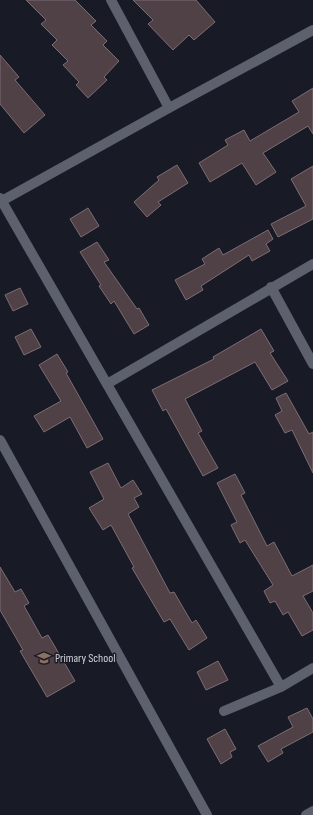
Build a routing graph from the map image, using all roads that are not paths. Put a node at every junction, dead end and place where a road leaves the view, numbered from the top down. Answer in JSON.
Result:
{"nodes":[{"id":1,"x":111,"y":0,"type":"edge"},
{"id":2,"x":313,"y":30,"type":"edge"},
{"id":3,"x":169,"y":108,"type":"junction"},
{"id":4,"x":0,"y":200,"type":"edge"},
{"id":5,"x":313,"y":264,"type":"edge"},
{"id":6,"x":271,"y":287,"type":"junction"},
{"id":7,"x":313,"y":364,"type":"edge"},
{"id":8,"x":107,"y":384,"type":"junction"},
{"id":9,"x":0,"y":440,"type":"edge"},
{"id":10,"x":313,"y":668,"type":"edge"},
{"id":11,"x":281,"y":686,"type":"junction"},
{"id":12,"x":224,"y":711,"type":"dead end"},
{"id":13,"x":313,"y":811,"type":"edge"},
{"id":14,"x":207,"y":815,"type":"edge"},
{"id":15,"x":306,"y":815,"type":"edge"}],
"edges":[{"from":1,"to":3,"type":"street"},
{"from":2,"to":3,"type":"street"},
{"from":3,"to":4,"type":"street"},
{"from":4,"to":8,"type":"street"},
{"from":5,"to":6,"type":"street"},
{"from":6,"to":7,"type":"street"},
{"from":6,"to":8,"type":"street"},
{"from":8,"to":11,"type":"street"},
{"from":9,"to":14,"type":"street"},
{"from":10,"to":11,"type":"street"},
{"from":11,"to":12,"type":"street"},
{"from":13,"to":15,"type":"street"}]}
